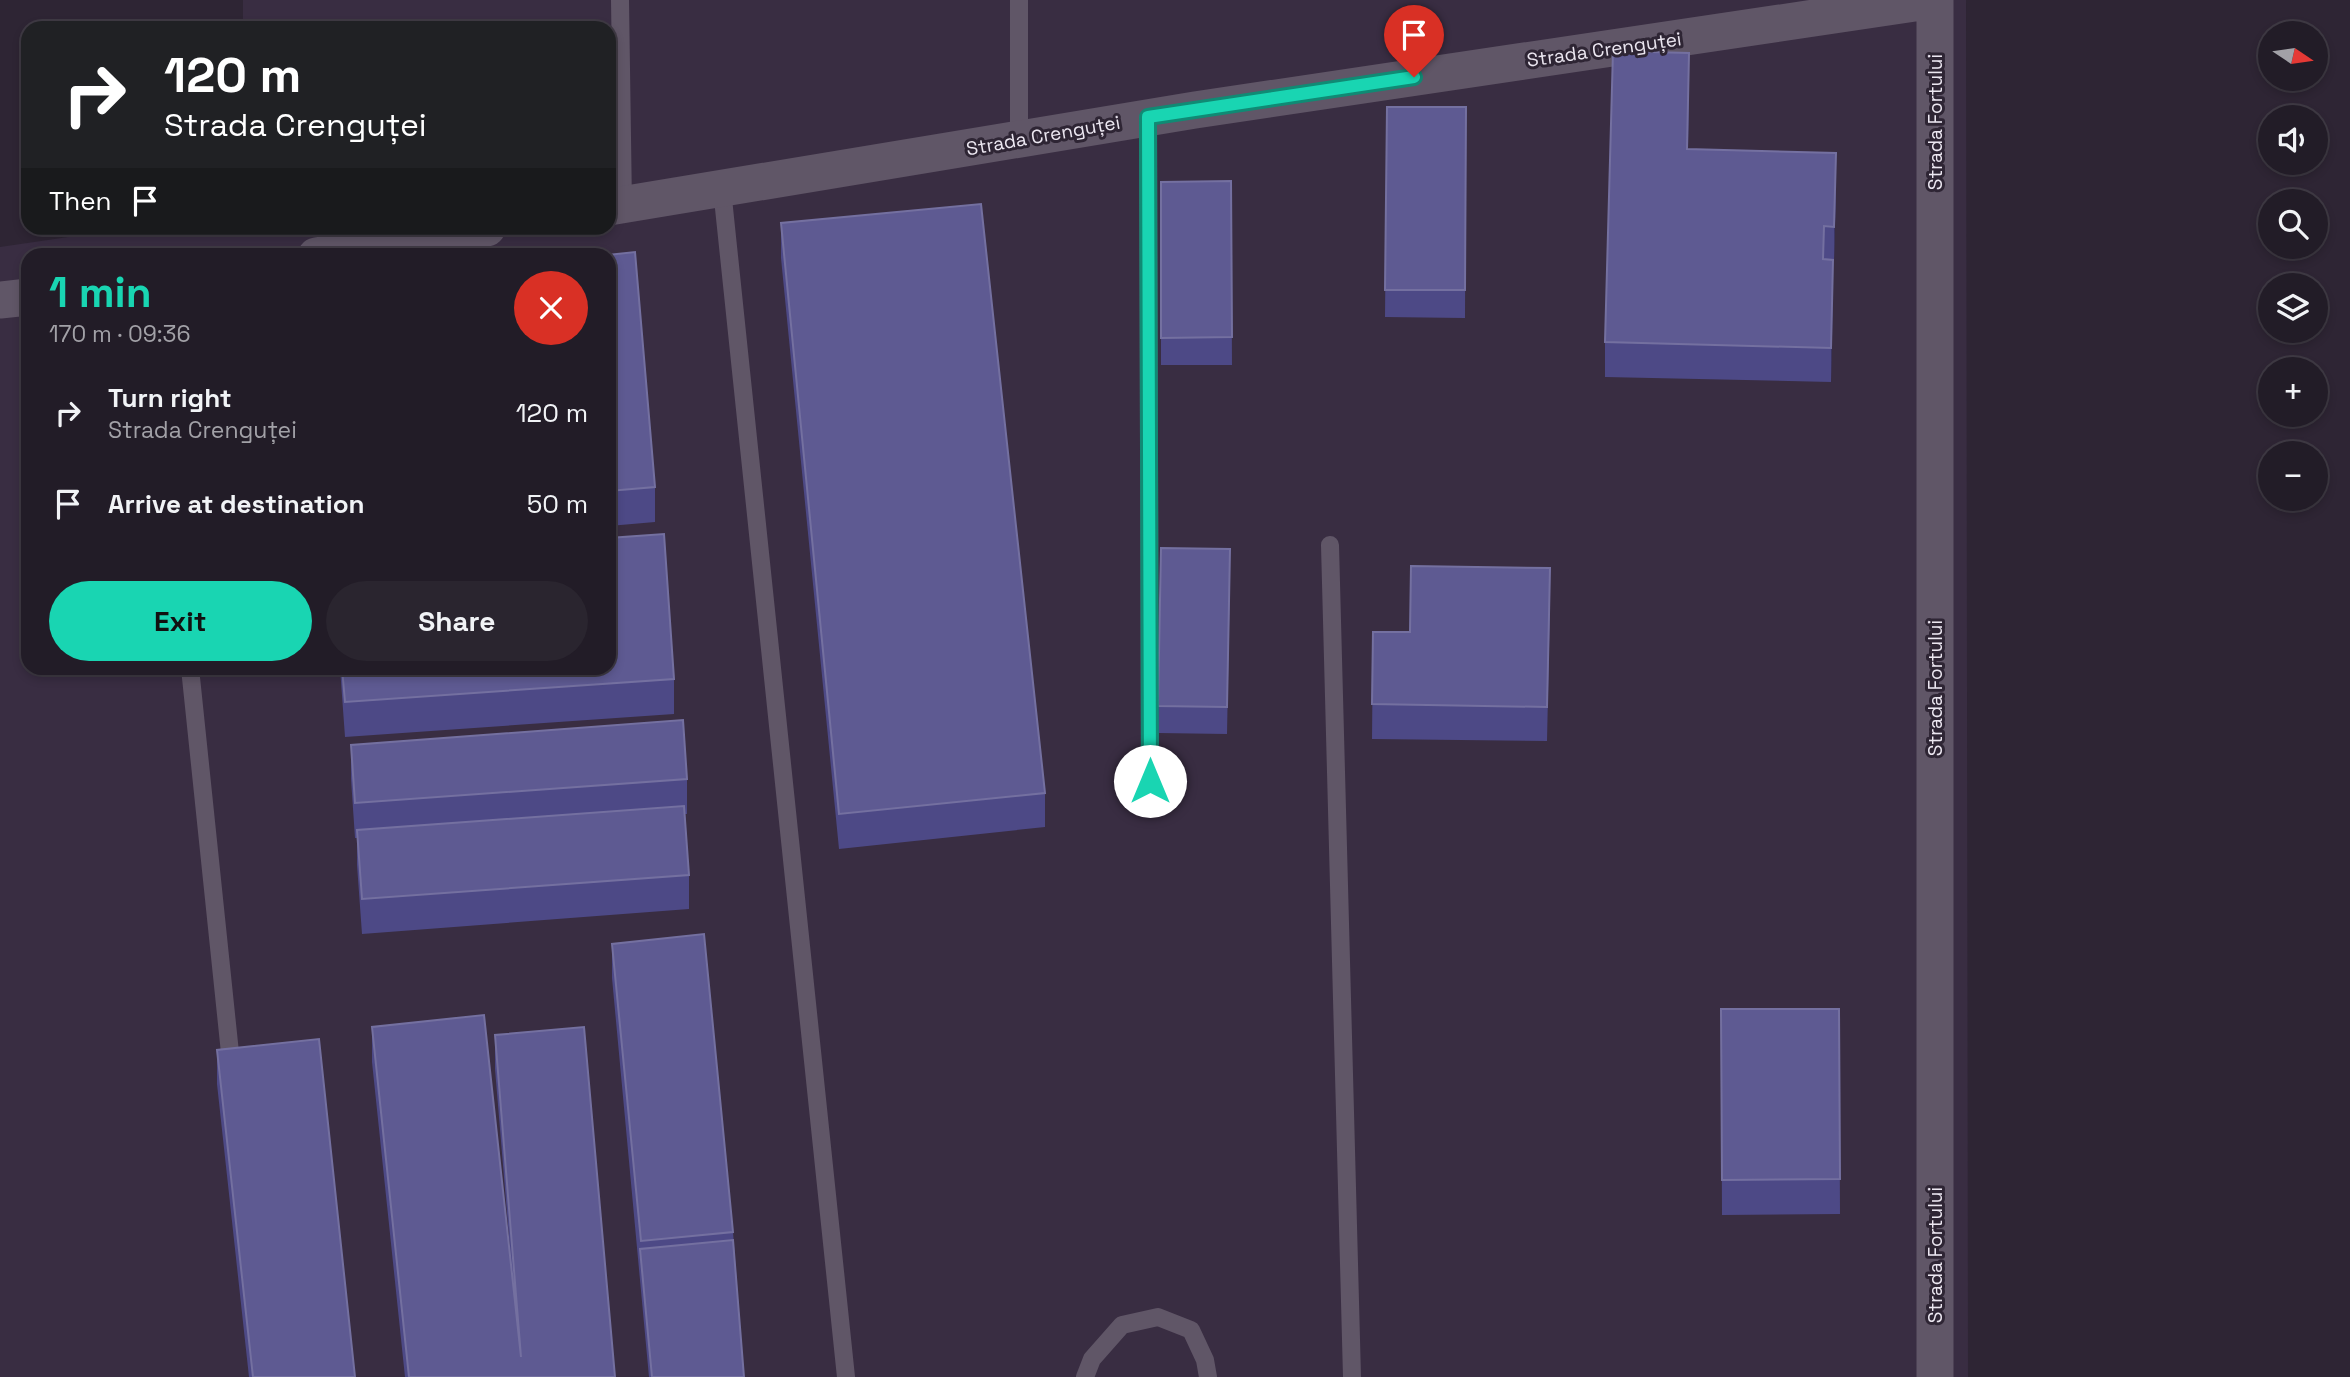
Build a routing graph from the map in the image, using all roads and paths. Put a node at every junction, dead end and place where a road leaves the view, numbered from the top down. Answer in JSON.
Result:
{"nodes":[{"id":1,"x":620,"y":0,"type":"edge"},
{"id":2,"x":1019,"y":0,"type":"edge"},
{"id":3,"x":1935,"y":0,"type":"edge"},
{"id":4,"x":1148,"y":117,"type":"junction"},
{"id":5,"x":1019,"y":139,"type":"junction"},
{"id":6,"x":722,"y":189,"type":"junction"},
{"id":7,"x":616,"y":206,"type":"edge"},
{"id":8,"x":444,"y":235,"type":"edge"},
{"id":9,"x":365,"y":248,"type":"edge"},
{"id":10,"x":21,"y":298,"type":"edge"},
{"id":11,"x":0,"y":300,"type":"edge"},
{"id":12,"x":1330,"y":545,"type":"dead end"},
{"id":13,"x":191,"y":675,"type":"edge"},
{"id":14,"x":1150,"y":781,"type":"dead end"},
{"id":15,"x":233,"y":1085,"type":"edge"},
{"id":16,"x":846,"y":1377,"type":"edge"},
{"id":17,"x":1084,"y":1377,"type":"edge"},
{"id":18,"x":1208,"y":1377,"type":"edge"},
{"id":19,"x":1352,"y":1377,"type":"edge"},
{"id":20,"x":1935,"y":1377,"type":"edge"}],
"edges":[{"from":1,"to":7,"type":"lane"},
{"from":2,"to":5,"type":"lane"},
{"from":3,"to":4,"type":"street","name":"Strada Crenguței"},
{"from":3,"to":20,"type":"street","name":"Strada Fortului"},
{"from":4,"to":5,"type":"street","name":"Strada Crenguței"},
{"from":4,"to":14,"type":"lane"},
{"from":5,"to":6,"type":"street","name":"Strada Crenguței"},
{"from":6,"to":7,"type":"street","name":"Strada Crenguței"},
{"from":6,"to":16,"type":"lane"},
{"from":8,"to":9,"type":"street"},
{"from":10,"to":11,"type":"street"},
{"from":12,"to":19,"type":"lane"},
{"from":13,"to":15,"type":"lane"},
{"from":17,"to":18,"type":"lane"}]}
